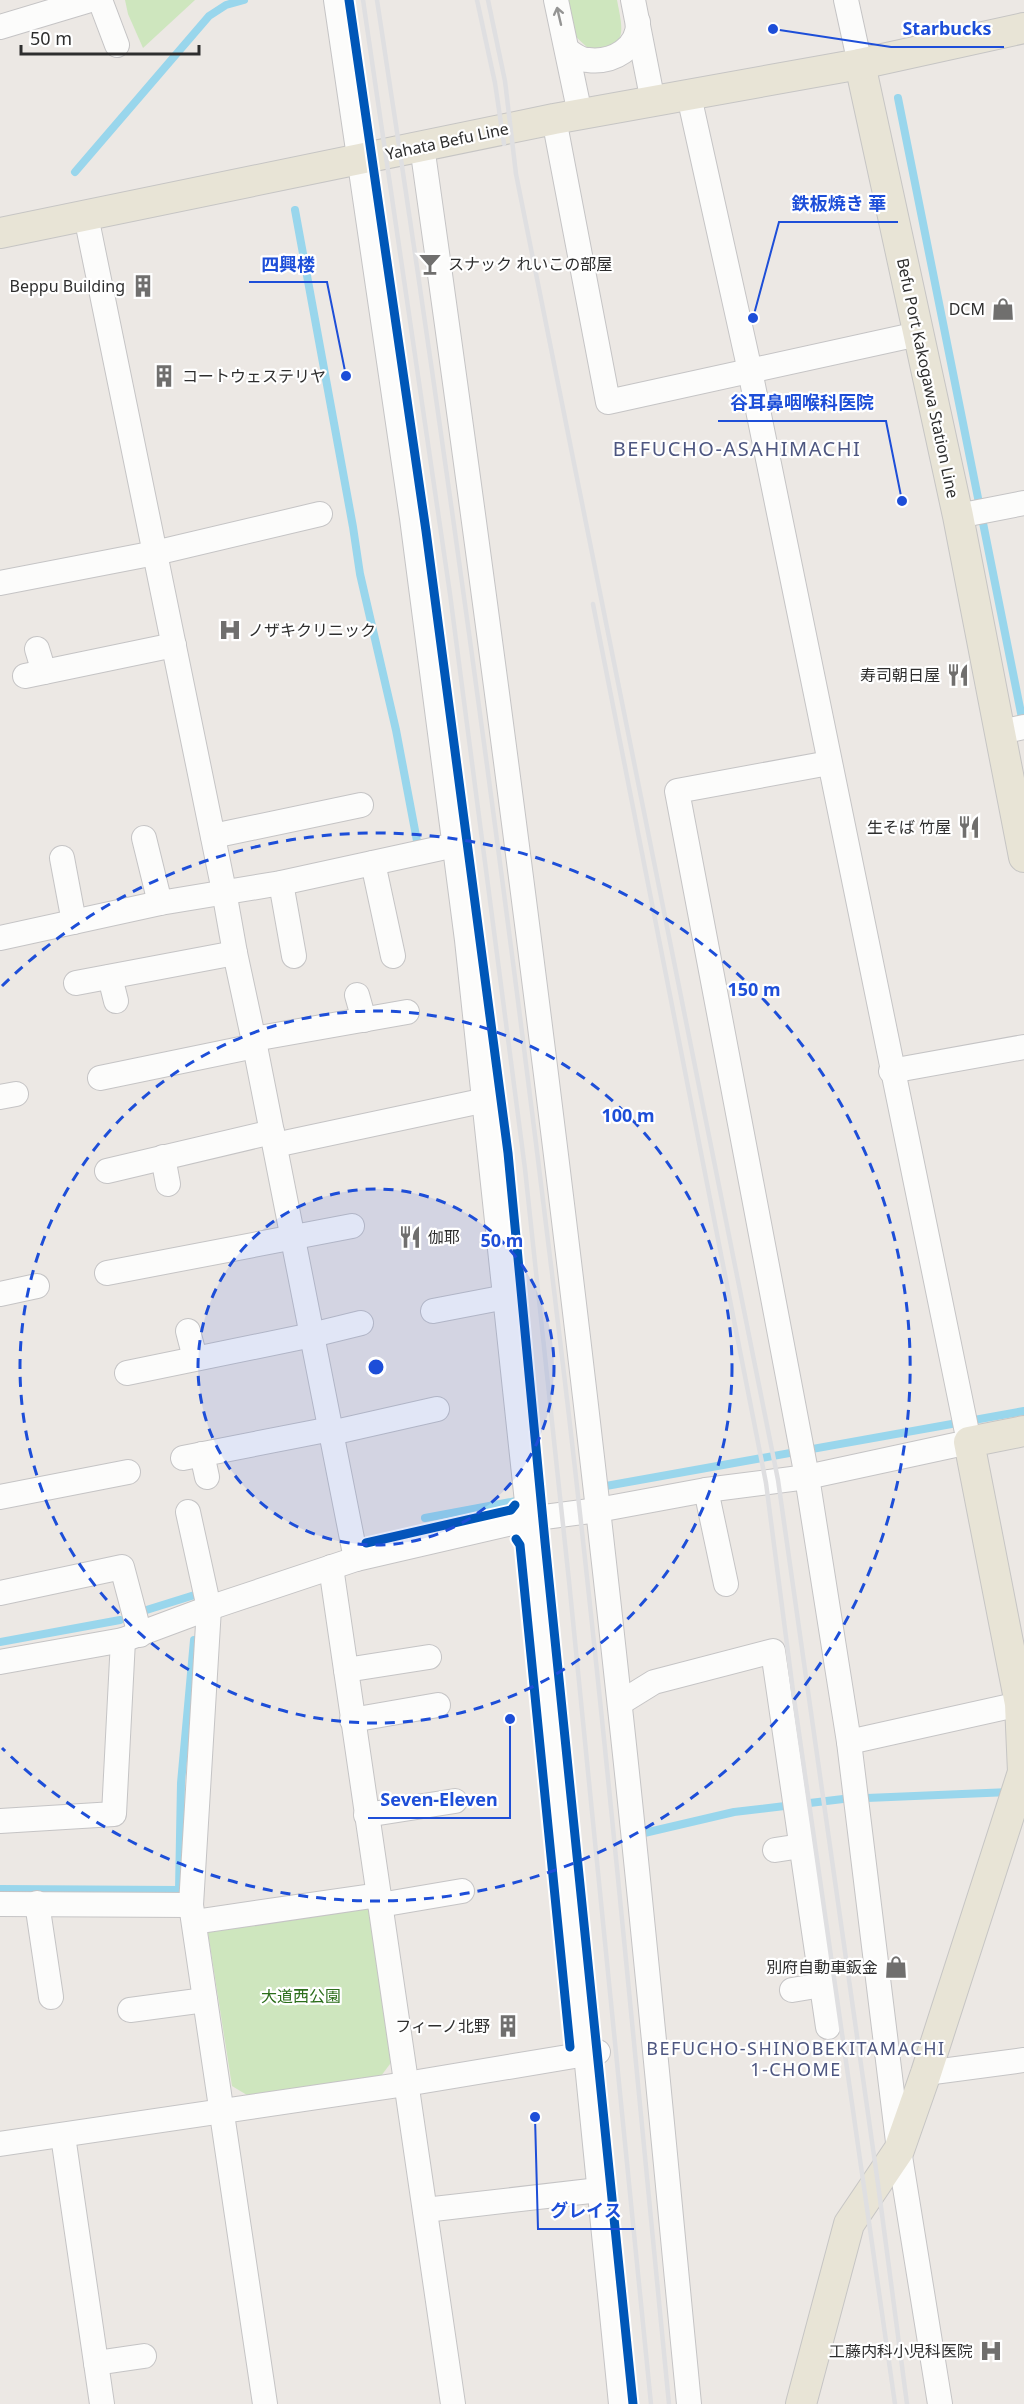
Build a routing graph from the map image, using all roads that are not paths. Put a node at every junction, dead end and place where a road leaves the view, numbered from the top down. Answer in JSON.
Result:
{"nodes":[{"id":1,"x":90,"y":0,"type":"edge"},
{"id":2,"x":100,"y":0,"type":"edge"},
{"id":3,"x":336,"y":0,"type":"edge"},
{"id":4,"x":556,"y":0,"type":"edge"},
{"id":5,"x":846,"y":0,"type":"edge"},
{"id":6,"x":635,"y":10,"type":"edge"},
{"id":7,"x":0,"y":27,"type":"edge"},
{"id":8,"x":1024,"y":28,"type":"edge"},
{"id":9,"x":117,"y":45,"type":"dead end"},
{"id":10,"x":567,"y":50,"type":"junction"},
{"id":11,"x":860,"y":64,"type":"junction"},
{"id":12,"x":689,"y":96,"type":"junction"},
{"id":13,"x":653,"y":102,"type":"junction"},
{"id":14,"x":567,"y":117,"type":"junction"},
{"id":15,"x":422,"y":146,"type":"junction"},
{"id":16,"x":358,"y":160,"type":"junction"},
{"id":17,"x":86,"y":216,"type":"junction"},
{"id":18,"x":0,"y":233,"type":"edge"},
{"id":19,"x":918,"y":334,"type":"junction"},
{"id":20,"x":750,"y":371,"type":"junction"},
{"id":21,"x":1024,"y":503,"type":"edge"},
{"id":22,"x":320,"y":514,"type":"dead end"},
{"id":23,"x":958,"y":516,"type":"junction"},
{"id":24,"x":155,"y":553,"type":"junction"},
{"id":25,"x":0,"y":583,"type":"edge"},
{"id":26,"x":174,"y":645,"type":"junction"},
{"id":27,"x":38,"y":649,"type":"dead end"},
{"id":28,"x":1012,"y":730,"type":"edge"},
{"id":29,"x":829,"y":763,"type":"junction"},
{"id":30,"x":361,"y":805,"type":"dead end"},
{"id":31,"x":213,"y":836,"type":"junction"},
{"id":32,"x":144,"y":838,"type":"dead end"},
{"id":33,"x":455,"y":845,"type":"junction"},
{"id":34,"x":1024,"y":857,"type":"edge"},
{"id":35,"x":62,"y":858,"type":"dead end"},
{"id":36,"x":373,"y":863,"type":"junction"},
{"id":37,"x":281,"y":883,"type":"junction"},
{"id":38,"x":225,"y":891,"type":"junction"},
{"id":39,"x":160,"y":903,"type":"junction"},
{"id":40,"x":74,"y":922,"type":"junction"},
{"id":41,"x":0,"y":938,"type":"edge"},
{"id":42,"x":235,"y":953,"type":"junction"},
{"id":43,"x":294,"y":956,"type":"dead end"},
{"id":44,"x":393,"y":956,"type":"dead end"},
{"id":45,"x":110,"y":977,"type":"junction"},
{"id":46,"x":76,"y":983,"type":"dead end"},
{"id":47,"x":357,"y":995,"type":"dead end"},
{"id":48,"x":116,"y":1001,"type":"dead end"},
{"id":49,"x":407,"y":1012,"type":"dead end"},
{"id":50,"x":364,"y":1020,"type":"junction"},
{"id":51,"x":255,"y":1043,"type":"junction"},
{"id":52,"x":1024,"y":1047,"type":"edge"},
{"id":53,"x":891,"y":1071,"type":"junction"},
{"id":54,"x":100,"y":1078,"type":"dead end"},
{"id":55,"x":486,"y":1100,"type":"junction"},
{"id":56,"x":273,"y":1138,"type":"junction"},
{"id":57,"x":163,"y":1157,"type":"junction"},
{"id":58,"x":106,"y":1171,"type":"dead end"},
{"id":59,"x":168,"y":1184,"type":"dead end"},
{"id":60,"x":352,"y":1226,"type":"dead end"},
{"id":61,"x":293,"y":1237,"type":"junction"},
{"id":62,"x":107,"y":1273,"type":"dead end"},
{"id":63,"x":8,"y":1285,"type":"edge"},
{"id":64,"x":38,"y":1286,"type":"dead end"},
{"id":65,"x":506,"y":1297,"type":"junction"},
{"id":66,"x":433,"y":1311,"type":"dead end"},
{"id":67,"x":361,"y":1323,"type":"dead end"},
{"id":68,"x":188,"y":1331,"type":"dead end"},
{"id":69,"x":312,"y":1335,"type":"junction"},
{"id":70,"x":195,"y":1358,"type":"junction"},
{"id":71,"x":127,"y":1373,"type":"dead end"},
{"id":72,"x":437,"y":1409,"type":"dead end"},
{"id":73,"x":331,"y":1431,"type":"junction"},
{"id":74,"x":1024,"y":1431,"type":"edge"},
{"id":75,"x":968,"y":1439,"type":"junction"},
{"id":76,"x":197,"y":1463,"type":"dead end"},
{"id":77,"x":128,"y":1472,"type":"dead end"},
{"id":78,"x":807,"y":1477,"type":"junction"},
{"id":79,"x":706,"y":1490,"type":"junction"},
{"id":80,"x":0,"y":1497,"type":"edge"},
{"id":81,"x":598,"y":1510,"type":"junction"},
{"id":82,"x":188,"y":1512,"type":"dead end"},
{"id":83,"x":529,"y":1519,"type":"junction"},
{"id":84,"x":356,"y":1559,"type":"junction"},
{"id":85,"x":331,"y":1567,"type":"junction"},
{"id":86,"x":726,"y":1584,"type":"dead end"},
{"id":87,"x":0,"y":1593,"type":"edge"},
{"id":88,"x":209,"y":1608,"type":"junction"},
{"id":89,"x":132,"y":1638,"type":"junction"},
{"id":90,"x":429,"y":1657,"type":"dead end"},
{"id":91,"x":0,"y":1662,"type":"edge"},
{"id":92,"x":346,"y":1670,"type":"junction"},
{"id":93,"x":620,"y":1702,"type":"junction"},
{"id":94,"x":1022,"y":1704,"type":"edge"},
{"id":95,"x":438,"y":1705,"type":"dead end"},
{"id":96,"x":352,"y":1720,"type":"junction"},
{"id":97,"x":849,"y":1742,"type":"junction"},
{"id":98,"x":455,"y":1801,"type":"dead end"},
{"id":99,"x":366,"y":1815,"type":"junction"},
{"id":100,"x":0,"y":1821,"type":"edge"},
{"id":101,"x":801,"y":1846,"type":"junction"},
{"id":102,"x":775,"y":1850,"type":"dead end"},
{"id":103,"x":462,"y":1891,"type":"dead end"},
{"id":104,"x":380,"y":1900,"type":"junction"},
{"id":105,"x":37,"y":1903,"type":"junction"},
{"id":106,"x":0,"y":1904,"type":"edge"},
{"id":107,"x":193,"y":1913,"type":"junction"},
{"id":108,"x":822,"y":1985,"type":"junction"},
{"id":109,"x":792,"y":1990,"type":"dead end"},
{"id":110,"x":51,"y":1997,"type":"dead end"},
{"id":111,"x":206,"y":2000,"type":"junction"},
{"id":112,"x":130,"y":2010,"type":"dead end"},
{"id":113,"x":828,"y":2027,"type":"dead end"},
{"id":114,"x":592,"y":2053,"type":"junction"},
{"id":115,"x":1024,"y":2060,"type":"edge"},
{"id":116,"x":926,"y":2073,"type":"junction"},
{"id":117,"x":406,"y":2084,"type":"junction"},
{"id":118,"x":222,"y":2112,"type":"junction"},
{"id":119,"x":63,"y":2136,"type":"junction"},
{"id":120,"x":0,"y":2144,"type":"edge"},
{"id":121,"x":899,"y":2150,"type":"junction"},
{"id":122,"x":599,"y":2190,"type":"junction"},
{"id":123,"x":424,"y":2210,"type":"junction"},
{"id":124,"x":144,"y":2356,"type":"dead end"},
{"id":125,"x":96,"y":2363,"type":"junction"},
{"id":126,"x":102,"y":2404,"type":"edge"},
{"id":127,"x":265,"y":2404,"type":"edge"},
{"id":128,"x":453,"y":2404,"type":"edge"},
{"id":129,"x":621,"y":2404,"type":"edge"},
{"id":130,"x":689,"y":2404,"type":"edge"},
{"id":131,"x":801,"y":2404,"type":"edge"},
{"id":132,"x":940,"y":2404,"type":"edge"}],
"edges":[{"from":1,"to":7,"type":"street"},
{"from":2,"to":9,"type":"street"},
{"from":3,"to":16,"type":"street"},
{"from":10,"to":4,"type":"street","one_way":true},
{"from":5,"to":11,"type":"street"},
{"from":6,"to":10,"type":"street"},
{"from":6,"to":13,"type":"street"},
{"from":8,"to":11,"type":"main road"},
{"from":10,"to":14,"type":"street"},
{"from":11,"to":12,"type":"main road","name":"Yahata Befu Line"},
{"from":11,"to":19,"type":"main road","name":"Befu Port Kakogawa Station Line"},
{"from":12,"to":13,"type":"main road","name":"Yahata Befu Line"},
{"from":12,"to":20,"type":"street"},
{"from":13,"to":14,"type":"main road","name":"Yahata Befu Line"},
{"from":14,"to":15,"type":"main road","name":"Yahata Befu Line"},
{"from":14,"to":20,"type":"street"},
{"from":15,"to":16,"type":"main road","name":"Yahata Befu Line"},
{"from":15,"to":81,"type":"street"},
{"from":16,"to":17,"type":"main road","name":"Yahata Befu Line"},
{"from":16,"to":33,"type":"street"},
{"from":17,"to":18,"type":"main road","name":"Yahata Befu Line"},
{"from":17,"to":24,"type":"street"},
{"from":19,"to":20,"type":"street"},
{"from":19,"to":23,"type":"main road","name":"Befu Port Kakogawa Station Line"},
{"from":20,"to":29,"type":"street"},
{"from":21,"to":23,"type":"street"},
{"from":22,"to":24,"type":"street"},
{"from":23,"to":28,"type":"main road","name":"Befu Port Kakogawa Station Line"},
{"from":24,"to":25,"type":"street"},
{"from":24,"to":26,"type":"street"},
{"from":26,"to":27,"type":"street"},
{"from":26,"to":31,"type":"street"},
{"from":28,"to":34,"type":"main road","name":"Befu Port Kakogawa Station Line"},
{"from":29,"to":53,"type":"street"},
{"from":29,"to":78,"type":"street"},
{"from":30,"to":31,"type":"street"},
{"from":31,"to":38,"type":"street"},
{"from":32,"to":39,"type":"street"},
{"from":33,"to":36,"type":"street"},
{"from":33,"to":55,"type":"street"},
{"from":35,"to":40,"type":"street"},
{"from":36,"to":37,"type":"street"},
{"from":36,"to":44,"type":"street"},
{"from":37,"to":38,"type":"street"},
{"from":37,"to":43,"type":"street"},
{"from":38,"to":39,"type":"street"},
{"from":38,"to":42,"type":"street"},
{"from":39,"to":40,"type":"street"},
{"from":40,"to":41,"type":"street"},
{"from":42,"to":45,"type":"street"},
{"from":42,"to":51,"type":"street"},
{"from":45,"to":46,"type":"street"},
{"from":45,"to":48,"type":"street"},
{"from":47,"to":50,"type":"street"},
{"from":49,"to":50,"type":"street"},
{"from":50,"to":51,"type":"street"},
{"from":51,"to":54,"type":"street"},
{"from":51,"to":56,"type":"street"},
{"from":52,"to":53,"type":"street"},
{"from":53,"to":75,"type":"street"},
{"from":55,"to":56,"type":"street"},
{"from":55,"to":65,"type":"street"},
{"from":56,"to":57,"type":"street"},
{"from":56,"to":61,"type":"street"},
{"from":57,"to":58,"type":"street"},
{"from":57,"to":59,"type":"street"},
{"from":60,"to":61,"type":"street"},
{"from":61,"to":62,"type":"street"},
{"from":61,"to":69,"type":"street"},
{"from":63,"to":64,"type":"street"},
{"from":65,"to":66,"type":"street"},
{"from":65,"to":83,"type":"street"},
{"from":67,"to":69,"type":"street"},
{"from":68,"to":70,"type":"street"},
{"from":69,"to":70,"type":"street"},
{"from":69,"to":73,"type":"street"},
{"from":70,"to":71,"type":"street"},
{"from":72,"to":73,"type":"street"},
{"from":73,"to":76,"type":"street"},
{"from":73,"to":84,"type":"street"},
{"from":74,"to":75,"type":"main road"},
{"from":75,"to":78,"type":"street"},
{"from":75,"to":94,"type":"main road"},
{"from":77,"to":80,"type":"street"},
{"from":78,"to":79,"type":"street"},
{"from":78,"to":97,"type":"street"},
{"from":79,"to":81,"type":"street"},
{"from":79,"to":86,"type":"street"},
{"from":81,"to":83,"type":"street"},
{"from":81,"to":93,"type":"street"},
{"from":82,"to":88,"type":"street"},
{"from":83,"to":84,"type":"street"},
{"from":83,"to":114,"type":"street"},
{"from":84,"to":85,"type":"street"},
{"from":85,"to":88,"type":"street"},
{"from":85,"to":92,"type":"street"},
{"from":87,"to":89,"type":"street"},
{"from":88,"to":89,"type":"street"},
{"from":88,"to":107,"type":"street"},
{"from":89,"to":91,"type":"street"},
{"from":89,"to":100,"type":"street"},
{"from":90,"to":92,"type":"street"},
{"from":92,"to":96,"type":"street"},
{"from":93,"to":101,"type":"street"},
{"from":93,"to":130,"type":"street"},
{"from":94,"to":97,"type":"street"},
{"from":94,"to":116,"type":"main road"},
{"from":95,"to":96,"type":"street"},
{"from":96,"to":99,"type":"street"},
{"from":97,"to":121,"type":"street"},
{"from":98,"to":99,"type":"street"},
{"from":99,"to":104,"type":"street"},
{"from":101,"to":102,"type":"street"},
{"from":101,"to":108,"type":"street"},
{"from":103,"to":104,"type":"street"},
{"from":104,"to":107,"type":"street"},
{"from":104,"to":117,"type":"street"},
{"from":105,"to":106,"type":"street"},
{"from":105,"to":107,"type":"street"},
{"from":105,"to":110,"type":"street"},
{"from":107,"to":111,"type":"street"},
{"from":108,"to":109,"type":"street"},
{"from":108,"to":113,"type":"street"},
{"from":111,"to":112,"type":"street"},
{"from":111,"to":118,"type":"street"},
{"from":114,"to":117,"type":"street"},
{"from":114,"to":122,"type":"street"},
{"from":115,"to":116,"type":"street"},
{"from":116,"to":121,"type":"main road"},
{"from":117,"to":118,"type":"street"},
{"from":117,"to":123,"type":"street"},
{"from":118,"to":119,"type":"street"},
{"from":118,"to":127,"type":"street"},
{"from":119,"to":120,"type":"street"},
{"from":119,"to":125,"type":"street"},
{"from":121,"to":131,"type":"main road"},
{"from":121,"to":132,"type":"street"},
{"from":122,"to":123,"type":"street"},
{"from":122,"to":129,"type":"street"},
{"from":123,"to":128,"type":"street"},
{"from":124,"to":125,"type":"street"},
{"from":125,"to":126,"type":"street"}]}
